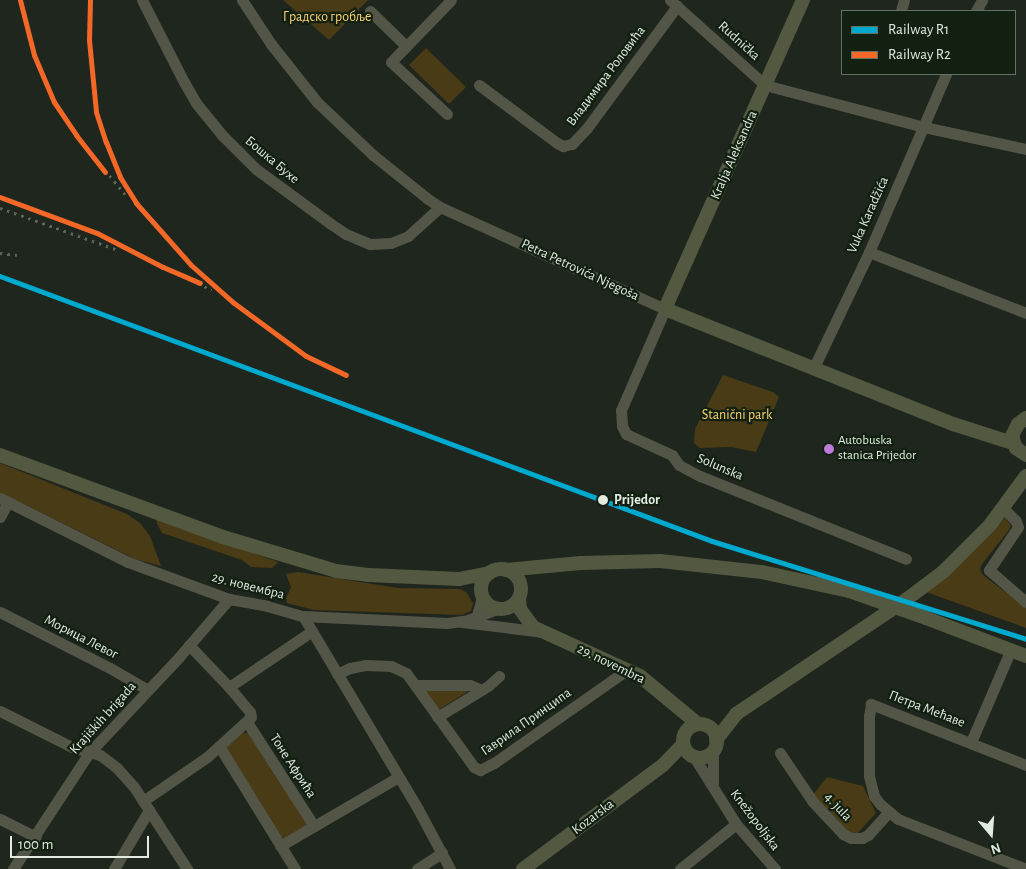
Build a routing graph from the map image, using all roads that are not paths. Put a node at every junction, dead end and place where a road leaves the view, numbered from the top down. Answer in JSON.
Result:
{"nodes":[{"id":1,"x":142,"y":0,"type":"edge"},
{"id":2,"x":242,"y":0,"type":"edge"},
{"id":3,"x":451,"y":0,"type":"edge"},
{"id":4,"x":803,"y":0,"type":"edge"},
{"id":5,"x":674,"y":3,"type":"edge"},
{"id":6,"x":370,"y":11,"type":"dead end"},
{"id":7,"x":406,"y":46,"type":"junction"},
{"id":8,"x":946,"y":75,"type":"edge"},
{"id":9,"x":765,"y":84,"type":"junction"},
{"id":10,"x":478,"y":85,"type":"dead end"},
{"id":11,"x":447,"y":114,"type":"dead end"},
{"id":12,"x":924,"y":126,"type":"junction"},
{"id":13,"x":1026,"y":149,"type":"edge"},
{"id":14,"x":440,"y":207,"type":"junction"},
{"id":15,"x":868,"y":252,"type":"junction"},
{"id":16,"x":665,"y":309,"type":"junction"},
{"id":17,"x":1026,"y":313,"type":"edge"},
{"id":18,"x":814,"y":367,"type":"junction"},
{"id":19,"x":1022,"y":421,"type":"edge"},
{"id":20,"x":990,"y":434,"type":"junction"},
{"id":21,"x":1019,"y":450,"type":"edge"},
{"id":22,"x":0,"y":455,"type":"edge"},
{"id":23,"x":1024,"y":478,"type":"edge"},
{"id":24,"x":4,"y":500,"type":"edge"},
{"id":25,"x":1004,"y":508,"type":"junction"},
{"id":26,"x":0,"y":517,"type":"edge"},
{"id":27,"x":906,"y":559,"type":"dead end"},
{"id":28,"x":540,"y":568,"type":"junction"},
{"id":29,"x":506,"y":570,"type":"junction"},
{"id":30,"x":489,"y":573,"type":"junction"},
{"id":31,"x":459,"y":579,"type":"junction"},
{"id":32,"x":520,"y":592,"type":"junction"},
{"id":33,"x":481,"y":593,"type":"junction"},
{"id":34,"x":229,"y":599,"type":"junction"},
{"id":35,"x":1026,"y":602,"type":"edge"},
{"id":36,"x":500,"y":609,"type":"junction"},
{"id":37,"x":0,"y":612,"type":"edge"},
{"id":38,"x":476,"y":615,"type":"junction"},
{"id":39,"x":303,"y":616,"type":"junction"},
{"id":40,"x":526,"y":620,"type":"junction"},
{"id":41,"x":460,"y":622,"type":"junction"},
{"id":42,"x":312,"y":631,"type":"junction"},
{"id":43,"x":544,"y":632,"type":"junction"},
{"id":44,"x":189,"y":645,"type":"junction"},
{"id":45,"x":1011,"y":649,"type":"junction"},
{"id":46,"x":1026,"y":656,"type":"edge"},
{"id":47,"x":627,"y":670,"type":"junction"},
{"id":48,"x":337,"y":674,"type":"junction"},
{"id":49,"x":499,"y":676,"type":"dead end"},
{"id":50,"x":415,"y":685,"type":"junction"},
{"id":51,"x":229,"y":687,"type":"junction"},
{"id":52,"x":148,"y":690,"type":"junction"},
{"id":53,"x":481,"y":690,"type":"junction"},
{"id":54,"x":673,"y":704,"type":"junction"},
{"id":55,"x":0,"y":711,"type":"edge"},
{"id":56,"x":736,"y":714,"type":"junction"},
{"id":57,"x":437,"y":717,"type":"junction"},
{"id":58,"x":247,"y":722,"type":"junction"},
{"id":59,"x":701,"y":724,"type":"junction"},
{"id":60,"x":971,"y":742,"type":"junction"},
{"id":61,"x":219,"y":746,"type":"junction"},
{"id":62,"x":715,"y":746,"type":"junction"},
{"id":63,"x":687,"y":749,"type":"junction"},
{"id":64,"x":89,"y":753,"type":"junction"},
{"id":65,"x":780,"y":753,"type":"dead end"},
{"id":66,"x":1026,"y":765,"type":"edge"},
{"id":67,"x":398,"y":777,"type":"junction"},
{"id":68,"x":713,"y":787,"type":"junction"},
{"id":69,"x":146,"y":806,"type":"junction"},
{"id":70,"x":888,"y":813,"type":"junction"},
{"id":71,"x":0,"y":819,"type":"edge"},
{"id":72,"x":736,"y":824,"type":"junction"},
{"id":73,"x":314,"y":826,"type":"junction"},
{"id":74,"x":36,"y":838,"type":"junction"},
{"id":75,"x":280,"y":846,"type":"junction"},
{"id":76,"x":442,"y":852,"type":"junction"},
{"id":77,"x":13,"y":869,"type":"edge"},
{"id":78,"x":114,"y":869,"type":"edge"},
{"id":79,"x":187,"y":869,"type":"edge"},
{"id":80,"x":295,"y":869,"type":"edge"},
{"id":81,"x":417,"y":869,"type":"edge"},
{"id":82,"x":450,"y":869,"type":"edge"},
{"id":83,"x":523,"y":869,"type":"edge"},
{"id":84,"x":680,"y":869,"type":"edge"},
{"id":85,"x":774,"y":869,"type":"edge"},
{"id":86,"x":1026,"y":869,"type":"edge"}],
"edges":[{"from":1,"to":14,"type":"street","name":"Бошка Бухе"},
{"from":2,"to":14,"type":"street","name":"Petra Petrovića Njegoša"},
{"from":3,"to":7,"type":"street"},
{"from":4,"to":9,"type":"main road","name":"Kralja Aleksandra"},
{"from":5,"to":9,"type":"street","name":"Rudnička"},
{"from":5,"to":10,"type":"street","name":"Владимира Роловића"},
{"from":6,"to":7,"type":"street"},
{"from":7,"to":11,"type":"street"},
{"from":8,"to":12,"type":"street","name":"Vuka Karadžića"},
{"from":9,"to":12,"type":"street"},
{"from":9,"to":16,"type":"main road","name":"Kralja Aleksandra"},
{"from":12,"to":13,"type":"street"},
{"from":12,"to":15,"type":"street","name":"Vuka Karadžića"},
{"from":14,"to":16,"type":"street","name":"Petra Petrovića Njegoša"},
{"from":15,"to":17,"type":"street"},
{"from":15,"to":18,"type":"street","name":"Vuka Karadžića"},
{"from":16,"to":18,"type":"main road","name":"Petra Petrovića Njegoša"},
{"from":16,"to":27,"type":"street","name":"Solunska"},
{"from":18,"to":20,"type":"main road","name":"Petra Petrovića Njegoša"},
{"from":19,"to":20,"type":"main road"},
{"from":19,"to":21,"type":"main road"},
{"from":20,"to":21,"type":"main road","name":"Petra Petrovića Njegoša"},
{"from":21,"to":23,"type":"main road"},
{"from":22,"to":31,"type":"main road"},
{"from":23,"to":25,"type":"main road"},
{"from":24,"to":26,"type":"street"},
{"from":24,"to":34,"type":"street","name":"29. новембра"},
{"from":25,"to":35,"type":"street"},
{"from":25,"to":56,"type":"main road"},
{"from":28,"to":29,"type":"main road"},
{"from":28,"to":32,"type":"main road"},
{"from":28,"to":45,"type":"main road","bridge":true},
{"from":29,"to":30,"type":"main road"},
{"from":29,"to":32,"type":"main road"},
{"from":30,"to":31,"type":"main road"},
{"from":30,"to":33,"type":"main road"},
{"from":31,"to":33,"type":"main road"},
{"from":32,"to":36,"type":"main road"},
{"from":32,"to":40,"type":"main road"},
{"from":33,"to":36,"type":"main road"},
{"from":33,"to":38,"type":"street"},
{"from":34,"to":39,"type":"street","name":"29. новембра"},
{"from":34,"to":44,"type":"street","name":"Krajiških brigada"},
{"from":36,"to":38,"type":"street"},
{"from":36,"to":40,"type":"main road","name":"29. novembra"},
{"from":37,"to":52,"type":"street","name":"Морица Левог"},
{"from":38,"to":41,"type":"street","name":"29. новембра"},
{"from":39,"to":41,"type":"street","name":"29. новембра"},
{"from":39,"to":42,"type":"street"},
{"from":40,"to":43,"type":"main road","name":"29. novembra"},
{"from":41,"to":43,"type":"street","name":"29. novembra"},
{"from":42,"to":48,"type":"street"},
{"from":42,"to":51,"type":"street"},
{"from":43,"to":47,"type":"main road","name":"29. novembra"},
{"from":44,"to":51,"type":"street"},
{"from":44,"to":52,"type":"street","name":"Krajiških brigada"},
{"from":45,"to":46,"type":"main road"},
{"from":45,"to":60,"type":"street","name":"Петра Мећаве"},
{"from":47,"to":54,"type":"main road","name":"29. novembra"},
{"from":47,"to":57,"type":"street","name":"Гаврила Принципа"},
{"from":48,"to":50,"type":"street","name":"Гаврила Принципа"},
{"from":48,"to":67,"type":"street"},
{"from":49,"to":53,"type":"street"},
{"from":50,"to":53,"type":"street"},
{"from":50,"to":57,"type":"street","name":"Гаврила Принципа"},
{"from":51,"to":58,"type":"street","name":"Тоне Афрића"},
{"from":52,"to":64,"type":"street","name":"Krajiških brigada"},
{"from":53,"to":57,"type":"street"},
{"from":54,"to":59,"type":"main road","name":"29. novembra"},
{"from":54,"to":63,"type":"main road","name":"29. novembra"},
{"from":55,"to":64,"type":"street"},
{"from":56,"to":59,"type":"main road"},
{"from":56,"to":62,"type":"main road"},
{"from":58,"to":61,"type":"street"},
{"from":58,"to":73,"type":"street","name":"Тоне Афрића"},
{"from":59,"to":62,"type":"main road"},
{"from":59,"to":63,"type":"main road"},
{"from":60,"to":66,"type":"street","name":"Петра Мећаве"},
{"from":60,"to":70,"type":"street","name":"Петра Мећаве"},
{"from":61,"to":69,"type":"street"},
{"from":61,"to":75,"type":"street"},
{"from":62,"to":63,"type":"main road"},
{"from":62,"to":68,"type":"street"},
{"from":63,"to":68,"type":"street","name":"Knežopoljska"},
{"from":63,"to":83,"type":"main road","name":"Kozarska"},
{"from":64,"to":69,"type":"street"},
{"from":64,"to":74,"type":"street","name":"Krajiških brigada"},
{"from":65,"to":70,"type":"street","name":"4. jula"},
{"from":67,"to":73,"type":"street"},
{"from":67,"to":76,"type":"street"},
{"from":68,"to":72,"type":"street","name":"Knežopoljska"},
{"from":69,"to":78,"type":"street"},
{"from":69,"to":79,"type":"street"},
{"from":70,"to":86,"type":"street"},
{"from":71,"to":74,"type":"street"},
{"from":72,"to":84,"type":"street"},
{"from":72,"to":85,"type":"street","name":"Knežopoljska"},
{"from":73,"to":75,"type":"street"},
{"from":74,"to":77,"type":"street","name":"Krajiških brigada"},
{"from":75,"to":80,"type":"street"},
{"from":76,"to":81,"type":"street"},
{"from":76,"to":82,"type":"street"}]}
